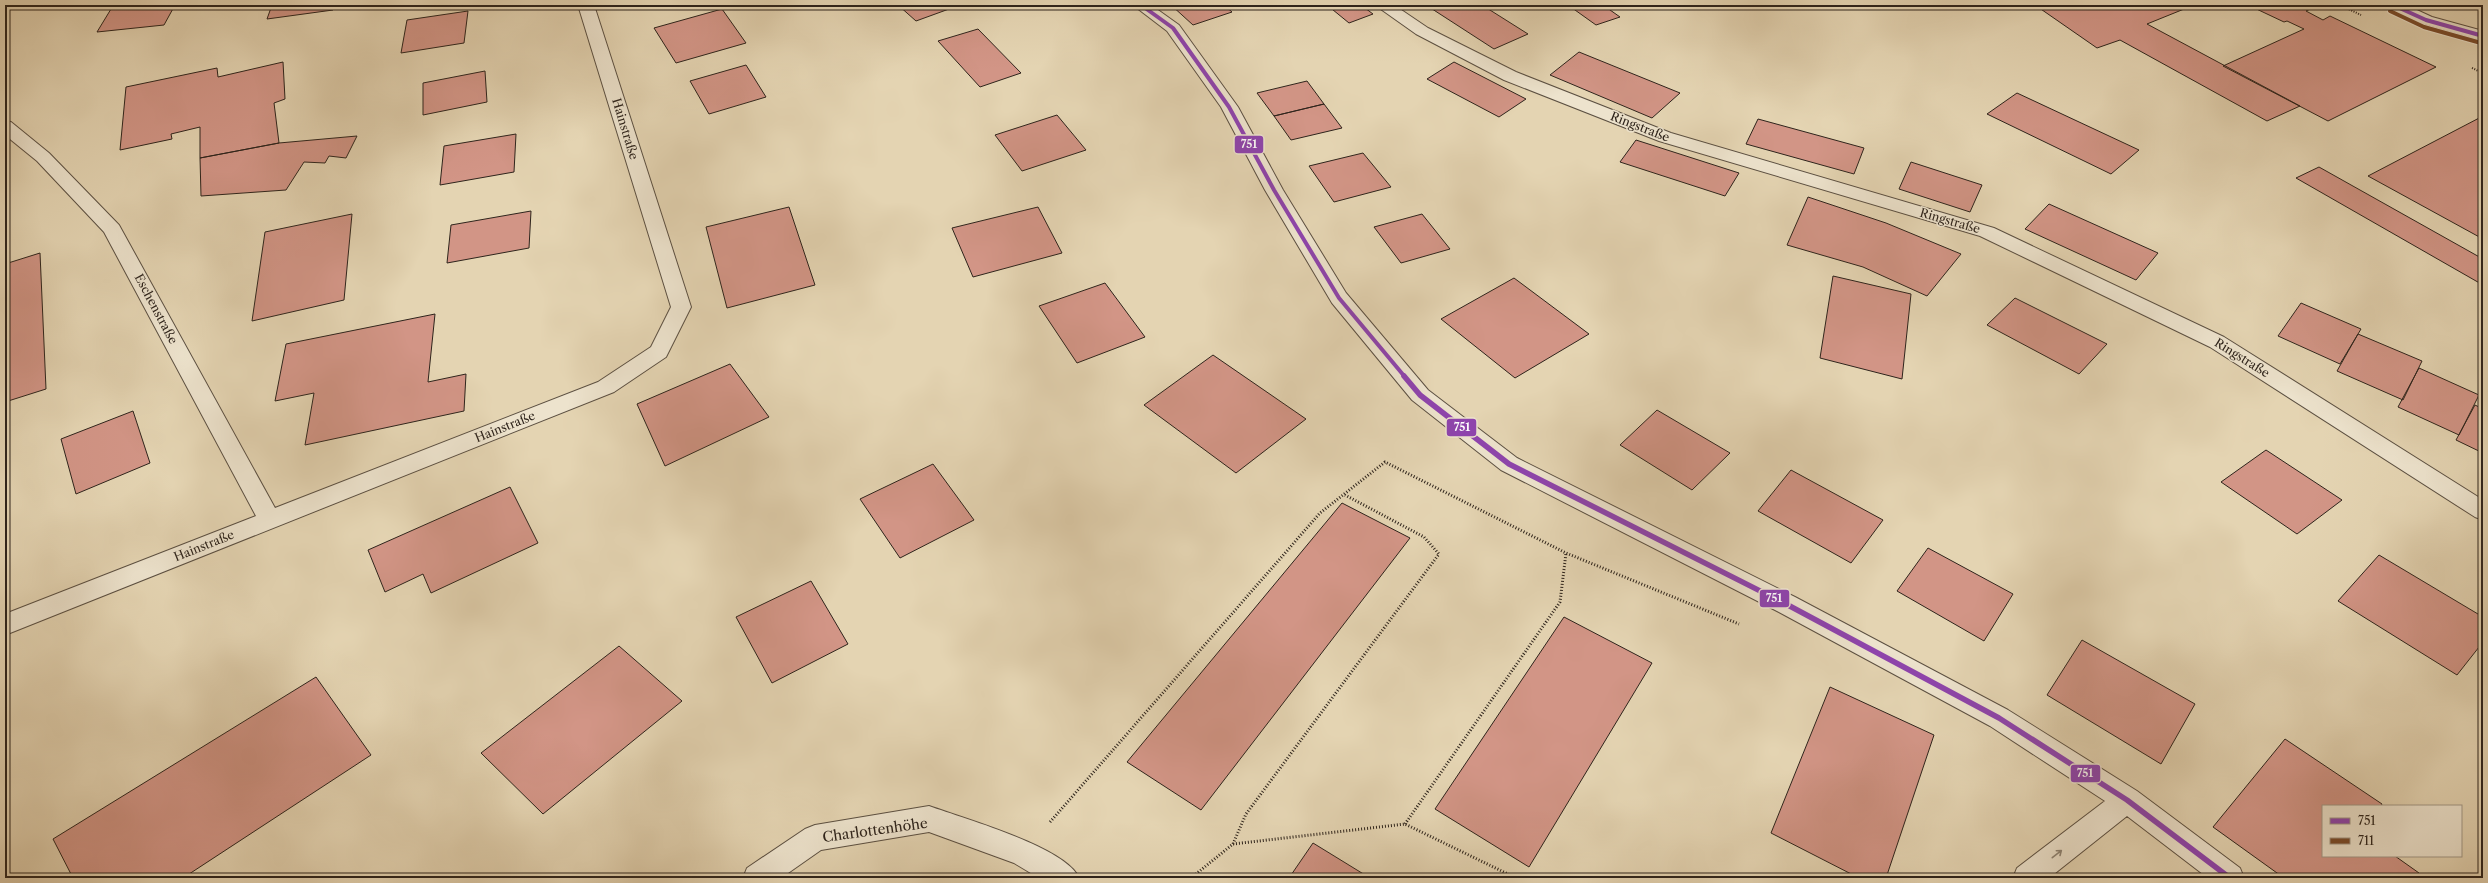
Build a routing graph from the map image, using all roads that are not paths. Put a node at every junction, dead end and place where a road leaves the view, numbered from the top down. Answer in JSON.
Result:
{"nodes":[{"id":1,"x":586,"y":5,"type":"edge"},
{"id":2,"x":1141,"y":5,"type":"edge"},
{"id":3,"x":1383,"y":5,"type":"edge"},
{"id":4,"x":2393,"y":5,"type":"edge"},
{"id":5,"x":2483,"y":36,"type":"edge"},
{"id":6,"x":5,"y":126,"type":"edge"},
{"id":7,"x":2483,"y":511,"type":"edge"},
{"id":8,"x":270,"y":520,"type":"junction"},
{"id":9,"x":5,"y":625,"type":"edge"},
{"id":10,"x":2127,"y":800,"type":"junction"},
{"id":11,"x":757,"y":878,"type":"edge"},
{"id":12,"x":1065,"y":878,"type":"edge"},
{"id":13,"x":2027,"y":878,"type":"edge"},
{"id":14,"x":2230,"y":878,"type":"edge"}],
"edges":[{"from":1,"to":8,"type":"street","name":"Hainstraße"},
{"from":2,"to":10,"type":"street"},
{"from":3,"to":7,"type":"street","name":"Ringstraße"},
{"from":4,"to":5,"type":"street"},
{"from":6,"to":8,"type":"street","name":"Eschenstraße"},
{"from":8,"to":9,"type":"street","name":"Hainstraße"},
{"from":13,"to":10,"type":"street","one_way":true},
{"from":10,"to":14,"type":"street"},
{"from":11,"to":12,"type":"street","name":"Charlottenhöhe"}]}
